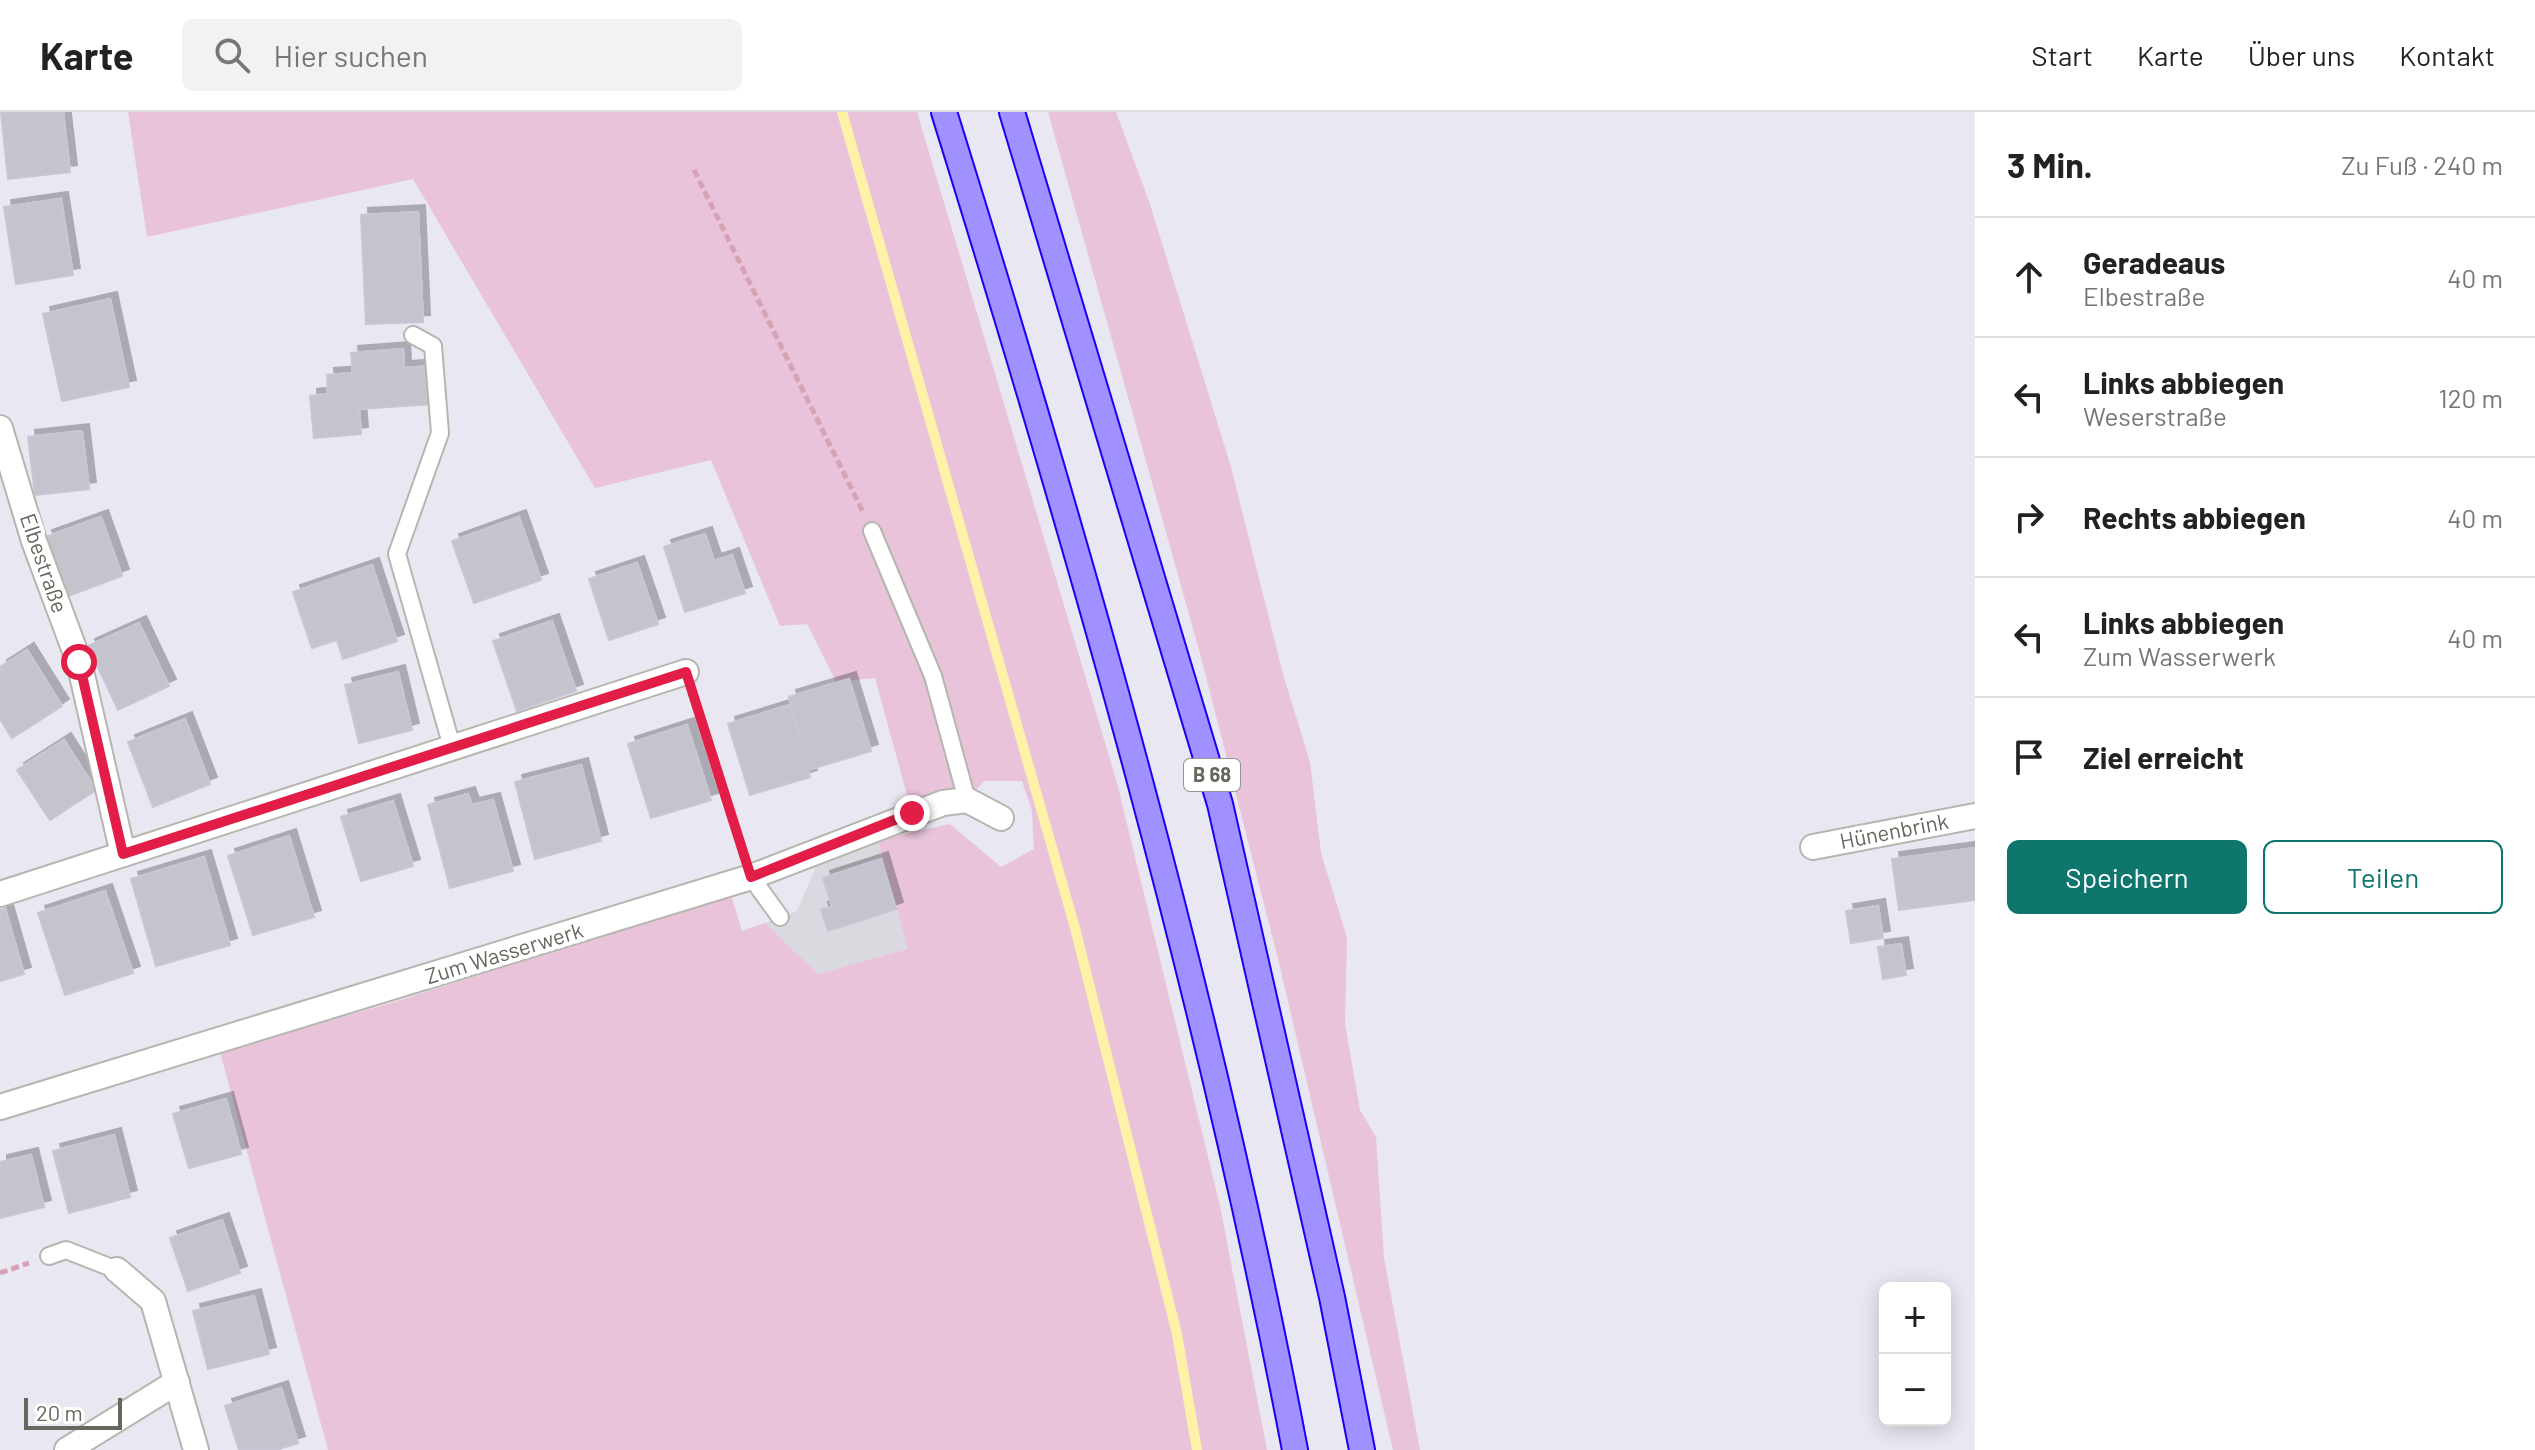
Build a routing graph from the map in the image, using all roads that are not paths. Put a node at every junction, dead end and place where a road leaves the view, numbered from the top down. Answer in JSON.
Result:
{"nodes":[{"id":1,"x":944,"y":112,"type":"edge"},
{"id":2,"x":1012,"y":112,"type":"edge"},
{"id":3,"x":413,"y":335,"type":"dead end"},
{"id":4,"x":0,"y":428,"type":"edge"},
{"id":5,"x":872,"y":531,"type":"road end"},
{"id":6,"x":686,"y":672,"type":"road end"},
{"id":7,"x":452,"y":747,"type":"junction"},
{"id":8,"x":967,"y":800,"type":"junction"},
{"id":9,"x":1975,"y":816,"type":"edge"},
{"id":10,"x":1001,"y":818,"type":"dead end"},
{"id":11,"x":1813,"y":847,"type":"dead end"},
{"id":12,"x":123,"y":854,"type":"junction"},
{"id":13,"x":751,"y":877,"type":"junction"},
{"id":14,"x":0,"y":894,"type":"edge"},
{"id":15,"x":780,"y":917,"type":"dead end"},
{"id":16,"x":0,"y":1107,"type":"edge"},
{"id":17,"x":49,"y":1256,"type":"dead end"},
{"id":18,"x":117,"y":1270,"type":"joint"},
{"id":19,"x":177,"y":1382,"type":"junction"},
{"id":20,"x":67,"y":1450,"type":"edge"},
{"id":21,"x":196,"y":1450,"type":"edge"},
{"id":22,"x":1295,"y":1450,"type":"edge"},
{"id":23,"x":1362,"y":1450,"type":"edge"}],
"edges":[{"from":1,"to":22,"type":"highway"},
{"from":2,"to":23,"type":"highway","number":"B 68"},
{"from":3,"to":7,"type":"lane"},
{"from":4,"to":12,"type":"street","name":"Elbestraße"},
{"from":5,"to":8,"type":"lane"},
{"from":6,"to":7,"type":"street"},
{"from":7,"to":12,"type":"street"},
{"from":8,"to":10,"type":"street"},
{"from":8,"to":13,"type":"street","name":"Zum Wasserwerk"},
{"from":9,"to":11,"type":"street","name":"Hünenbrink"},
{"from":12,"to":14,"type":"street"},
{"from":13,"to":15,"type":"lane"},
{"from":13,"to":16,"type":"street","name":"Zum Wasserwerk"},
{"from":17,"to":18,"type":"lane"},
{"from":18,"to":19,"type":"street"},
{"from":19,"to":20,"type":"street"},
{"from":19,"to":21,"type":"street"}]}
